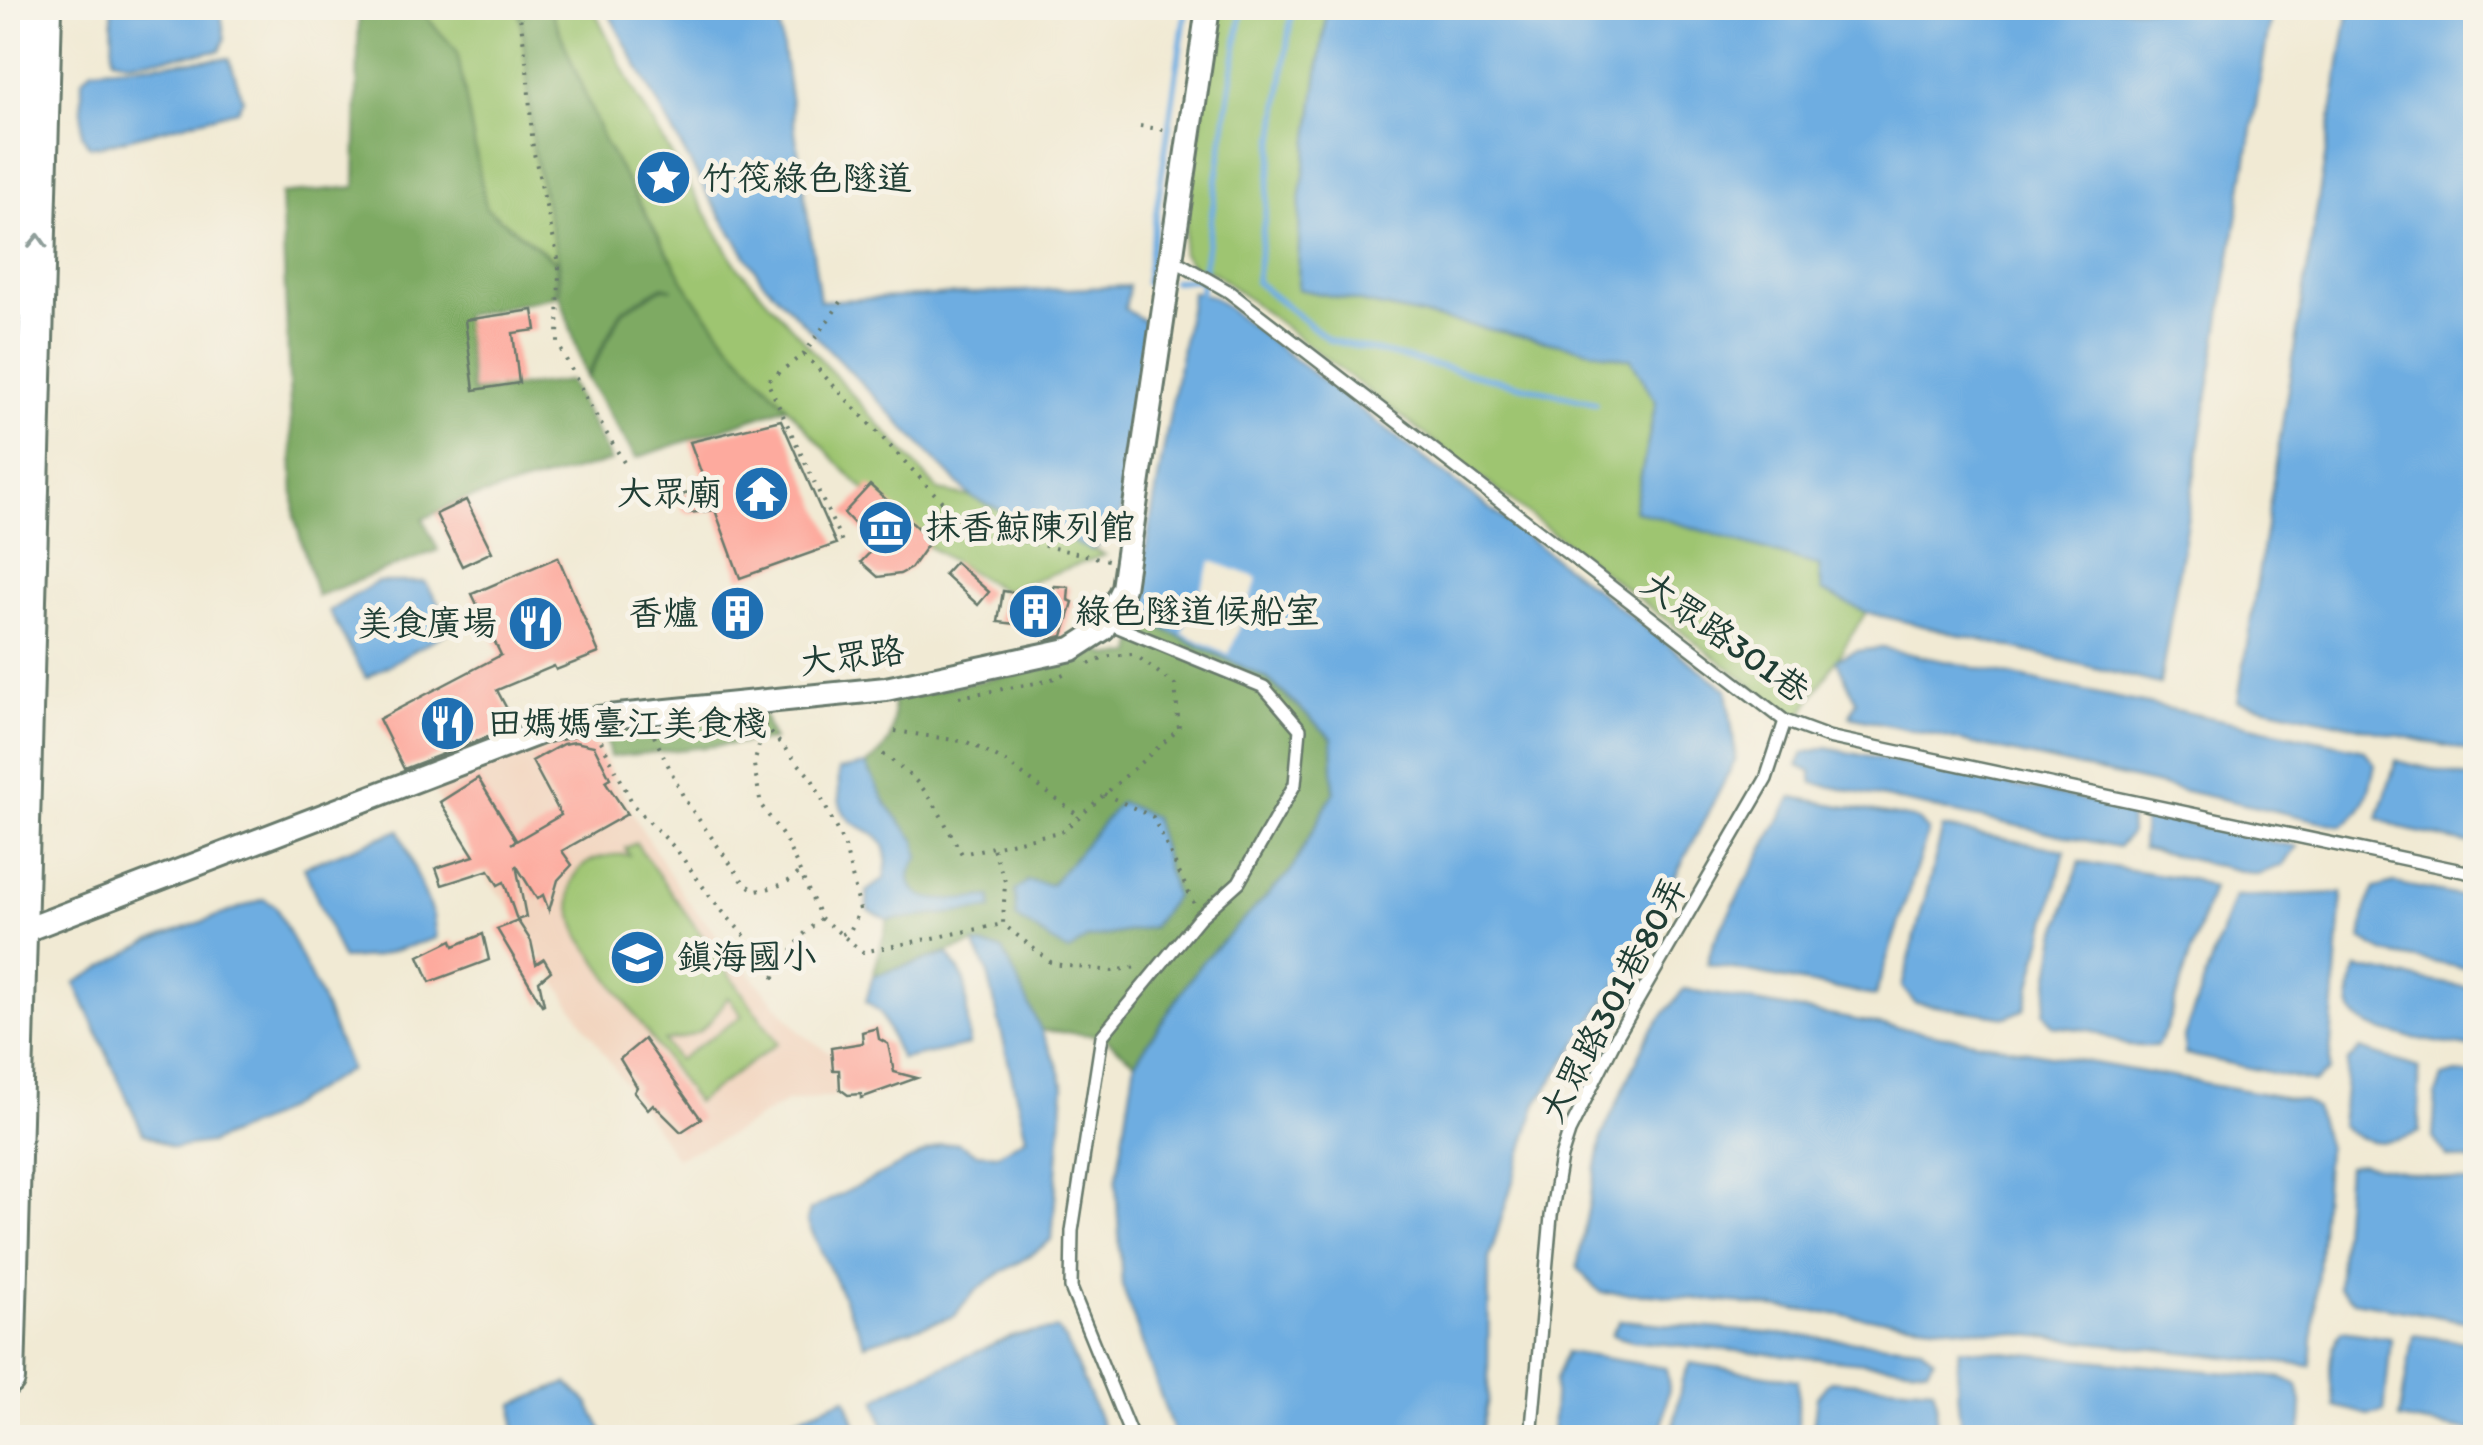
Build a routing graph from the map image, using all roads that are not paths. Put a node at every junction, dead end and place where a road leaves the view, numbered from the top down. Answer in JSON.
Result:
{"nodes":[{"id":1,"x":16,"y":8,"type":"edge"},
{"id":2,"x":45,"y":8,"type":"edge"},
{"id":3,"x":1208,"y":8,"type":"edge"},
{"id":4,"x":1172,"y":259,"type":"junction"},
{"id":5,"x":8,"y":302,"type":"edge"},
{"id":6,"x":1106,"y":622,"type":"junction"},
{"id":7,"x":1786,"y":722,"type":"junction"},
{"id":8,"x":2476,"y":874,"type":"edge"},
{"id":9,"x":13,"y":935,"type":"edge"},
{"id":10,"x":8,"y":1379,"type":"edge"},
{"id":11,"x":1132,"y":1438,"type":"edge"},
{"id":12,"x":1531,"y":1438,"type":"edge"}],
"edges":[{"from":1,"to":5,"type":"street"},
{"from":9,"to":2,"type":"street","one_way":true},
{"from":3,"to":4,"type":"street"},
{"from":4,"to":6,"type":"street"},
{"from":4,"to":7,"type":"lane","name":"大眾路301巷"},
{"from":6,"to":9,"type":"street","name":"大眾路"},
{"from":6,"to":11,"type":"lane"},
{"from":7,"to":8,"type":"lane","name":"大眾路301巷"},
{"from":7,"to":12,"type":"lane","name":"大眾路301巷80弄"},
{"from":9,"to":10,"type":"street"}]}
